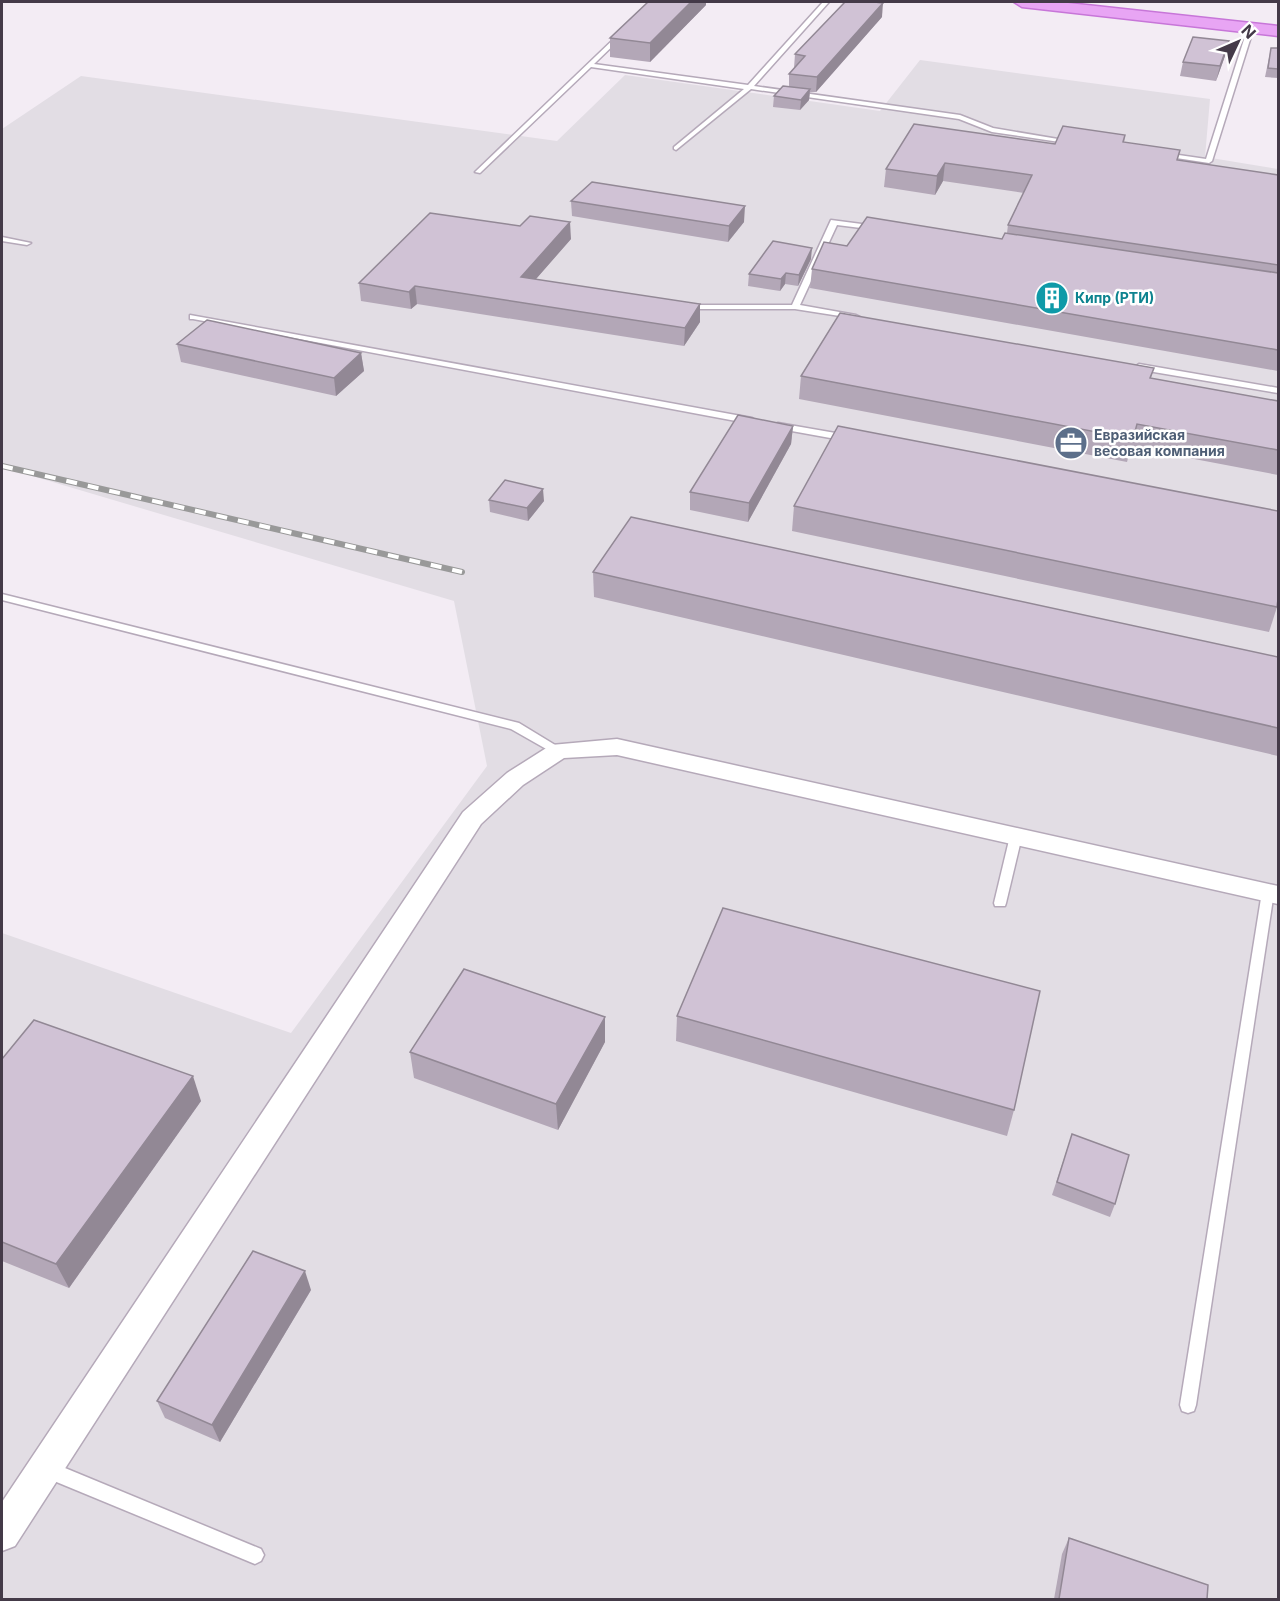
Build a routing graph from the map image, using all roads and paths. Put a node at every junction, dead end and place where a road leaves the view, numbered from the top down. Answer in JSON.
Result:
{"nodes":[{"id":1,"x":826,"y":2,"type":"edge"},
{"id":2,"x":1022,"y":2,"type":"edge"},
{"id":3,"x":630,"y":25,"type":"edge"},
{"id":4,"x":1251,"y":27,"type":"junction"},
{"id":5,"x":1278,"y":30,"type":"edge"},
{"id":6,"x":590,"y":64,"type":"junction"},
{"id":7,"x":750,"y":87,"type":"junction"},
{"id":8,"x":1083,"y":143,"type":"edge"},
{"id":9,"x":676,"y":148,"type":"dead end"},
{"id":10,"x":1152,"y":153,"type":"edge"},
{"id":11,"x":478,"y":172,"type":"dead end"},
{"id":12,"x":892,"y":231,"type":"edge"},
{"id":13,"x":2,"y":239,"type":"edge"},
{"id":14,"x":27,"y":243,"type":"dead end"},
{"id":15,"x":672,"y":306,"type":"edge"},
{"id":16,"x":795,"y":306,"type":"junction"},
{"id":17,"x":193,"y":317,"type":"dead end"},
{"id":18,"x":866,"y":319,"type":"edge"},
{"id":19,"x":1125,"y":364,"type":"edge"},
{"id":20,"x":1278,"y":391,"type":"edge"},
{"id":21,"x":858,"y":441,"type":"edge"},
{"id":22,"x":2,"y":597,"type":"edge"},
{"id":23,"x":559,"y":751,"type":"junction"},
{"id":24,"x":1016,"y":836,"type":"junction"},
{"id":25,"x":1273,"y":893,"type":"edge"},
{"id":26,"x":999,"y":903,"type":"dead end"},
{"id":27,"x":1188,"y":1405,"type":"dead end"},
{"id":28,"x":44,"y":1468,"type":"junction"},
{"id":29,"x":2,"y":1533,"type":"edge"},
{"id":30,"x":255,"y":1555,"type":"dead end"}],
"edges":[{"from":1,"to":7,"type":"lane"},
{"from":2,"to":4,"type":"main road"},
{"from":3,"to":6,"type":"lane"},
{"from":4,"to":5,"type":"main road"},
{"from":4,"to":10,"type":"lane"},
{"from":6,"to":7,"type":"lane"},
{"from":6,"to":11,"type":"lane"},
{"from":7,"to":8,"type":"lane"},
{"from":7,"to":9,"type":"lane"},
{"from":12,"to":16,"type":"lane"},
{"from":13,"to":14,"type":"lane"},
{"from":15,"to":16,"type":"lane"},
{"from":16,"to":18,"type":"lane"},
{"from":17,"to":21,"type":"lane"},
{"from":19,"to":20,"type":"lane"},
{"from":22,"to":23,"type":"lane"},
{"from":23,"to":24,"type":"street"},
{"from":23,"to":28,"type":"street"},
{"from":24,"to":25,"type":"street"},
{"from":24,"to":26,"type":"lane"},
{"from":25,"to":27,"type":"lane"},
{"from":28,"to":29,"type":"street"},
{"from":28,"to":30,"type":"lane"}]}
